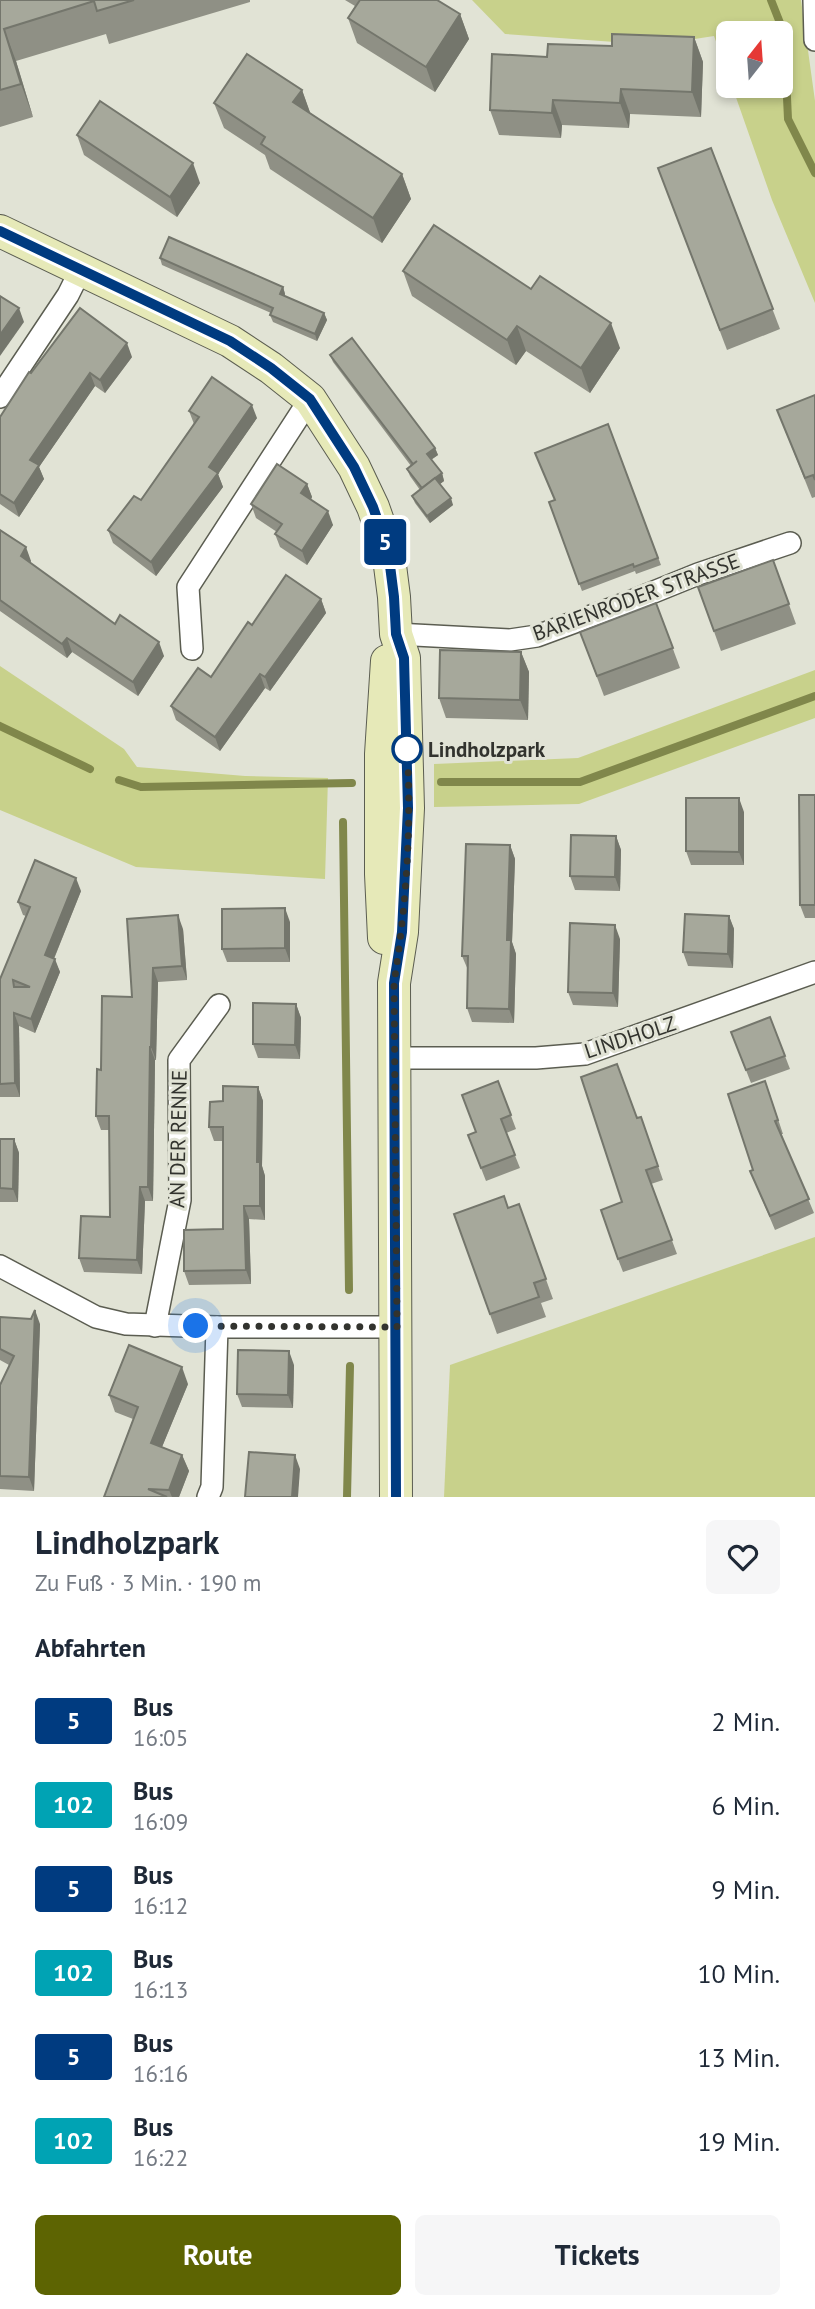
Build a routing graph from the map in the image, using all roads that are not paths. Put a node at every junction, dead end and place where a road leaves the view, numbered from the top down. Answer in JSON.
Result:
{"nodes":[{"id":1,"x":814,"y":0,"type":"edge"},
{"id":2,"x":815,"y":40,"type":"edge"},
{"id":3,"x":0,"y":232,"type":"edge"},
{"id":4,"x":80,"y":271,"type":"junction"},
{"id":5,"x":0,"y":397,"type":"edge"},
{"id":6,"x":310,"y":399,"type":"junction"},
{"id":7,"x":790,"y":543,"type":"dead end"},
{"id":8,"x":396,"y":634,"type":"junction"},
{"id":9,"x":192,"y":649,"type":"dead end"},
{"id":10,"x":815,"y":972,"type":"edge"},
{"id":11,"x":219,"y":1005,"type":"dead end"},
{"id":12,"x":395,"y":1058,"type":"junction"},
{"id":13,"x":0,"y":1266,"type":"edge"},
{"id":14,"x":155,"y":1326,"type":"junction"},
{"id":15,"x":217,"y":1327,"type":"junction"},
{"id":16,"x":397,"y":1327,"type":"junction"},
{"id":17,"x":208,"y":1497,"type":"edge"},
{"id":18,"x":396,"y":1497,"type":"edge"}],
"edges":[{"from":1,"to":2,"type":"street"},
{"from":3,"to":4,"type":"main road"},
{"from":4,"to":5,"type":"street"},
{"from":4,"to":6,"type":"main road"},
{"from":6,"to":8,"type":"main road"},
{"from":6,"to":9,"type":"street"},
{"from":7,"to":8,"type":"street","name":"BARIENRODER STRASSE"},
{"from":8,"to":12,"type":"main road"},
{"from":10,"to":12,"type":"street","name":"LINDHOLZ"},
{"from":11,"to":14,"type":"street","name":"AN DER RENNE"},
{"from":12,"to":16,"type":"main road"},
{"from":13,"to":14,"type":"street"},
{"from":14,"to":15,"type":"street"},
{"from":15,"to":16,"type":"street"},
{"from":15,"to":17,"type":"street"},
{"from":16,"to":18,"type":"main road"}]}
